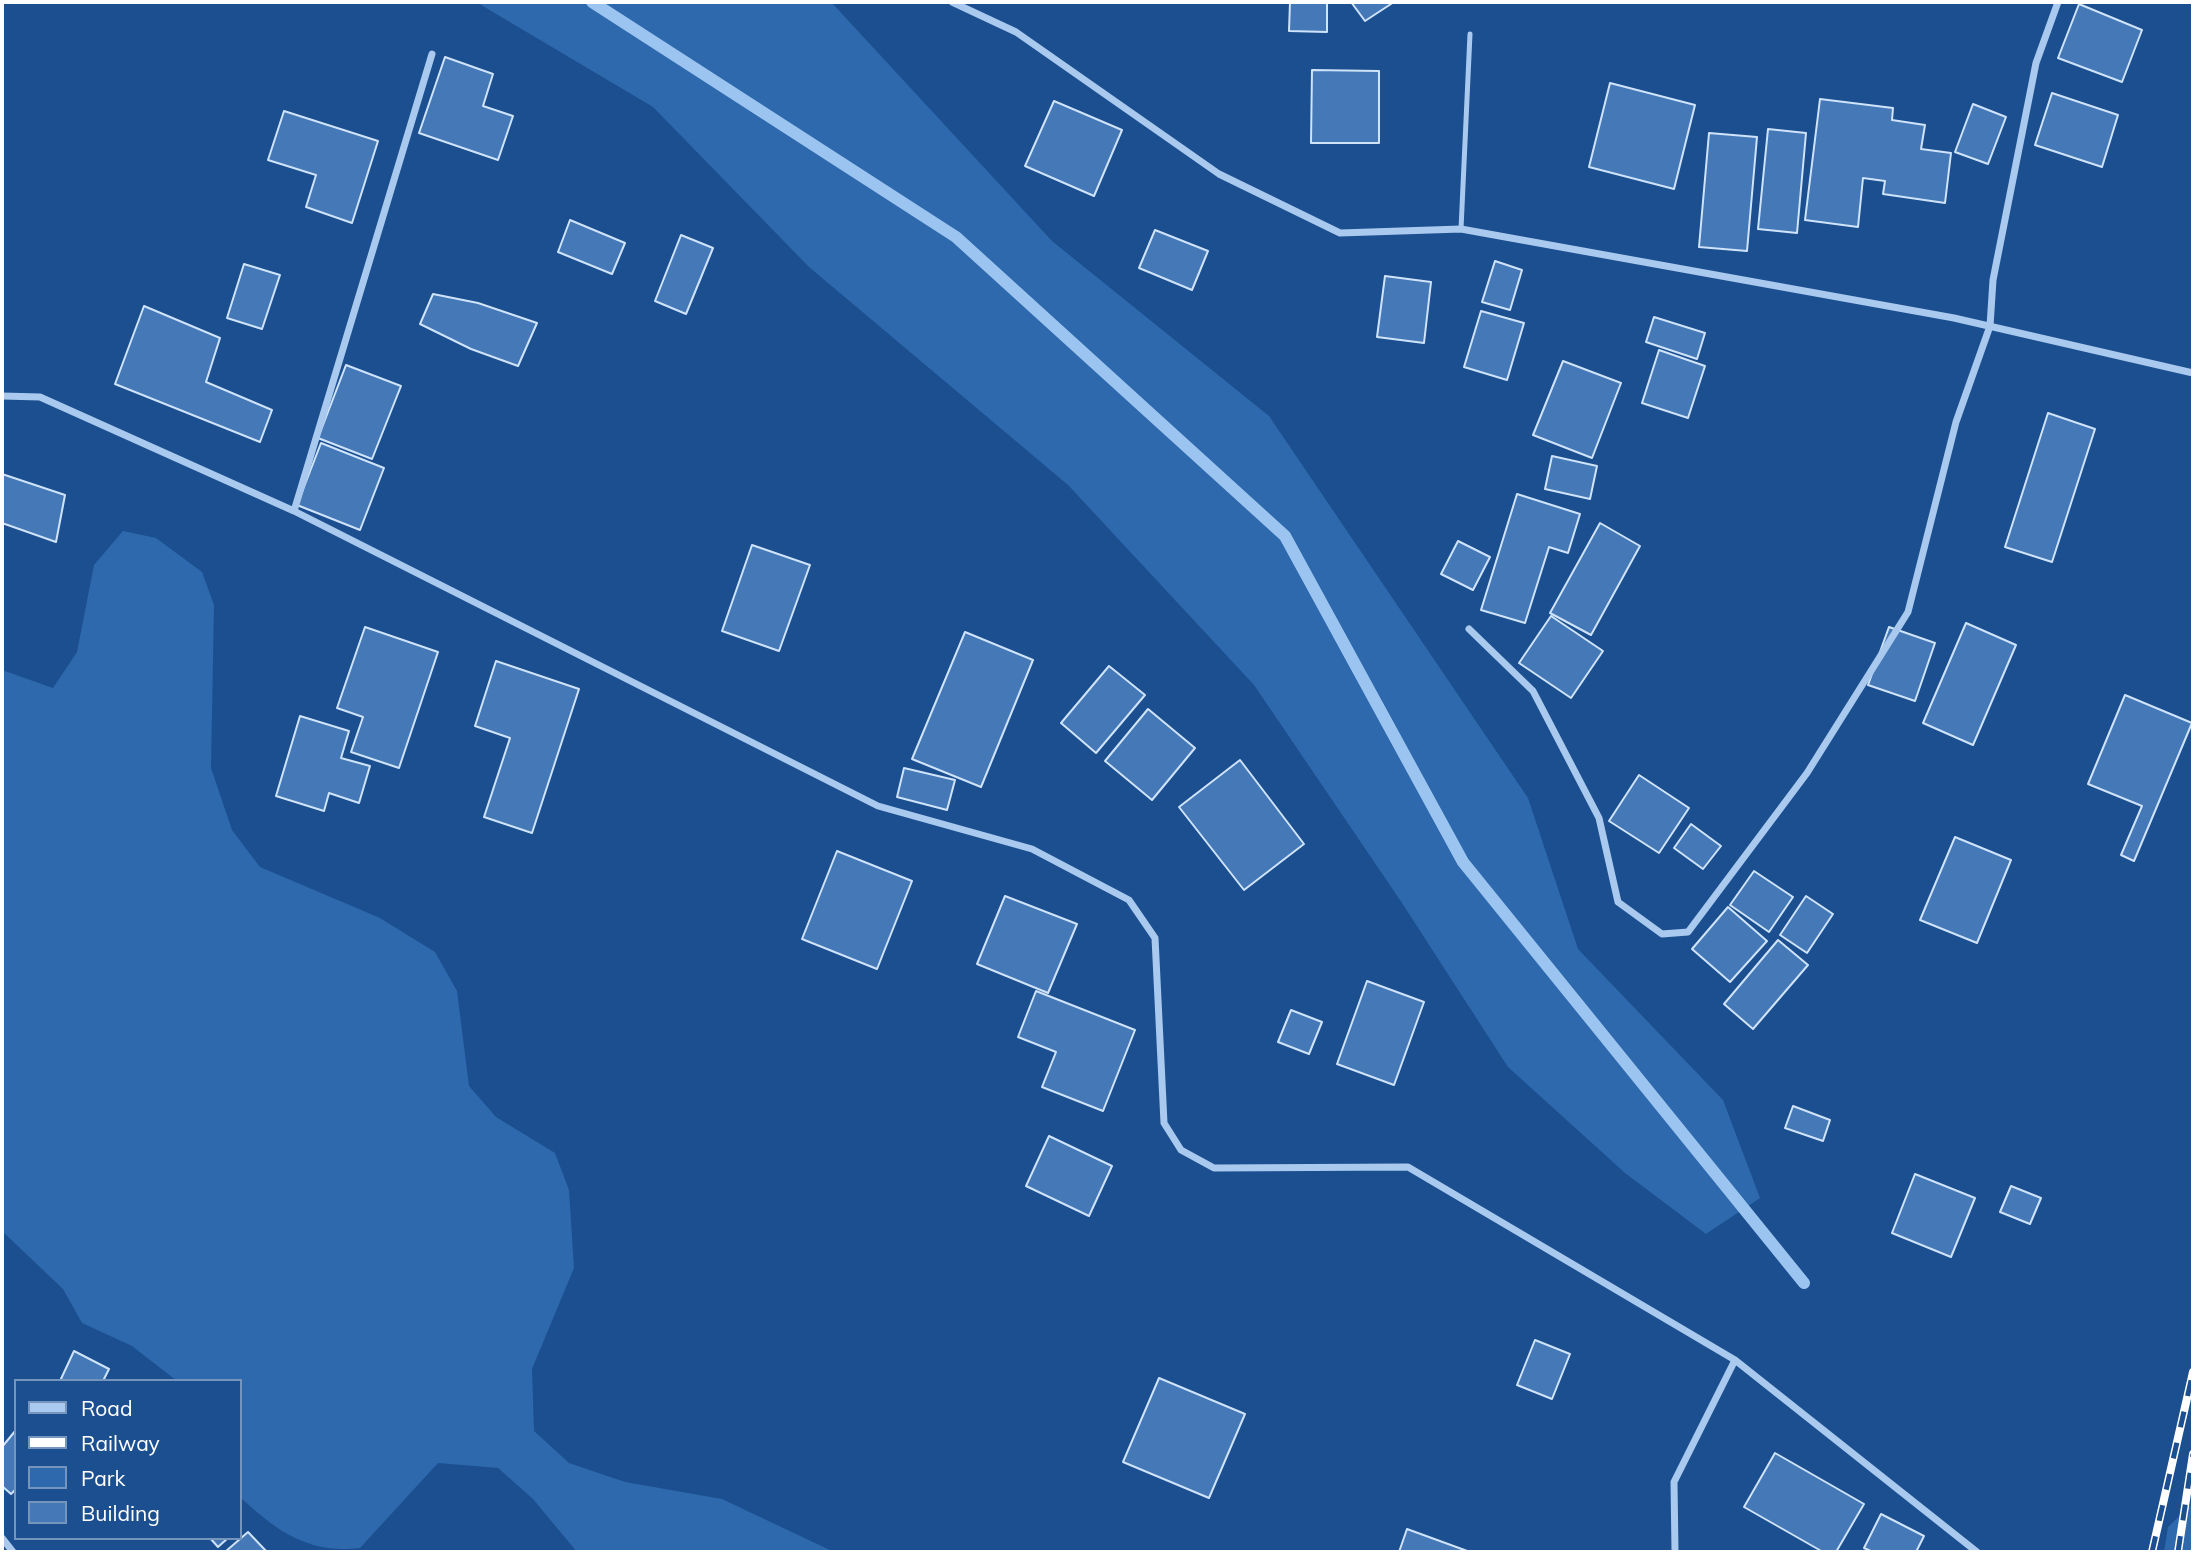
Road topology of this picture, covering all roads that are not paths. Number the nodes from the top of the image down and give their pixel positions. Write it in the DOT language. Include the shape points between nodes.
graph roads {
  1 [pos="952,2"];
  2 [pos="2058,2"];
  3 [pos="1470,34"];
  4 [pos="432,54"];
  5 [pos="1461,229"];
  6 [pos="1990,326"];
  7 [pos="2193,373"];
  8 [pos="2,396"];
  9 [pos="294,511"];
  10 [pos="1469,629"];
  11 [pos="1735,1360"];
  12 [pos="2,1538"];
  13 [pos="13,1552"];
  14 [pos="1675,1552"];
  15 [pos="1977,1552"];
  1 -- 5 [label="street" via="1016,32 1219,174 1340,233"];
  2 -- 6 [label="street" via="2036,63 1993,280"];
  3 -- 5 [label="lane"];
  4 -- 9 [label="street"];
  5 -- 6 [label="street"];
  6 -- 7 [label="street"];
  6 -- 10 [label="street" via="1956,422 1908,612 1807,773 1688,932 1662,933 1618,902 1599,818 1534,691"];
  8 -- 9 [label="street" via="40,397"];
  9 -- 11 [label="street" via="878,806 1032,849 1129,900 1155,938 1164,1123 1181,1150 1214,1168 1408,1167"];
  11 -- 14 [label="street" via="1674,1482"];
  11 -- 15 [label="street"];
  12 -- 13 [label="street"];
}
